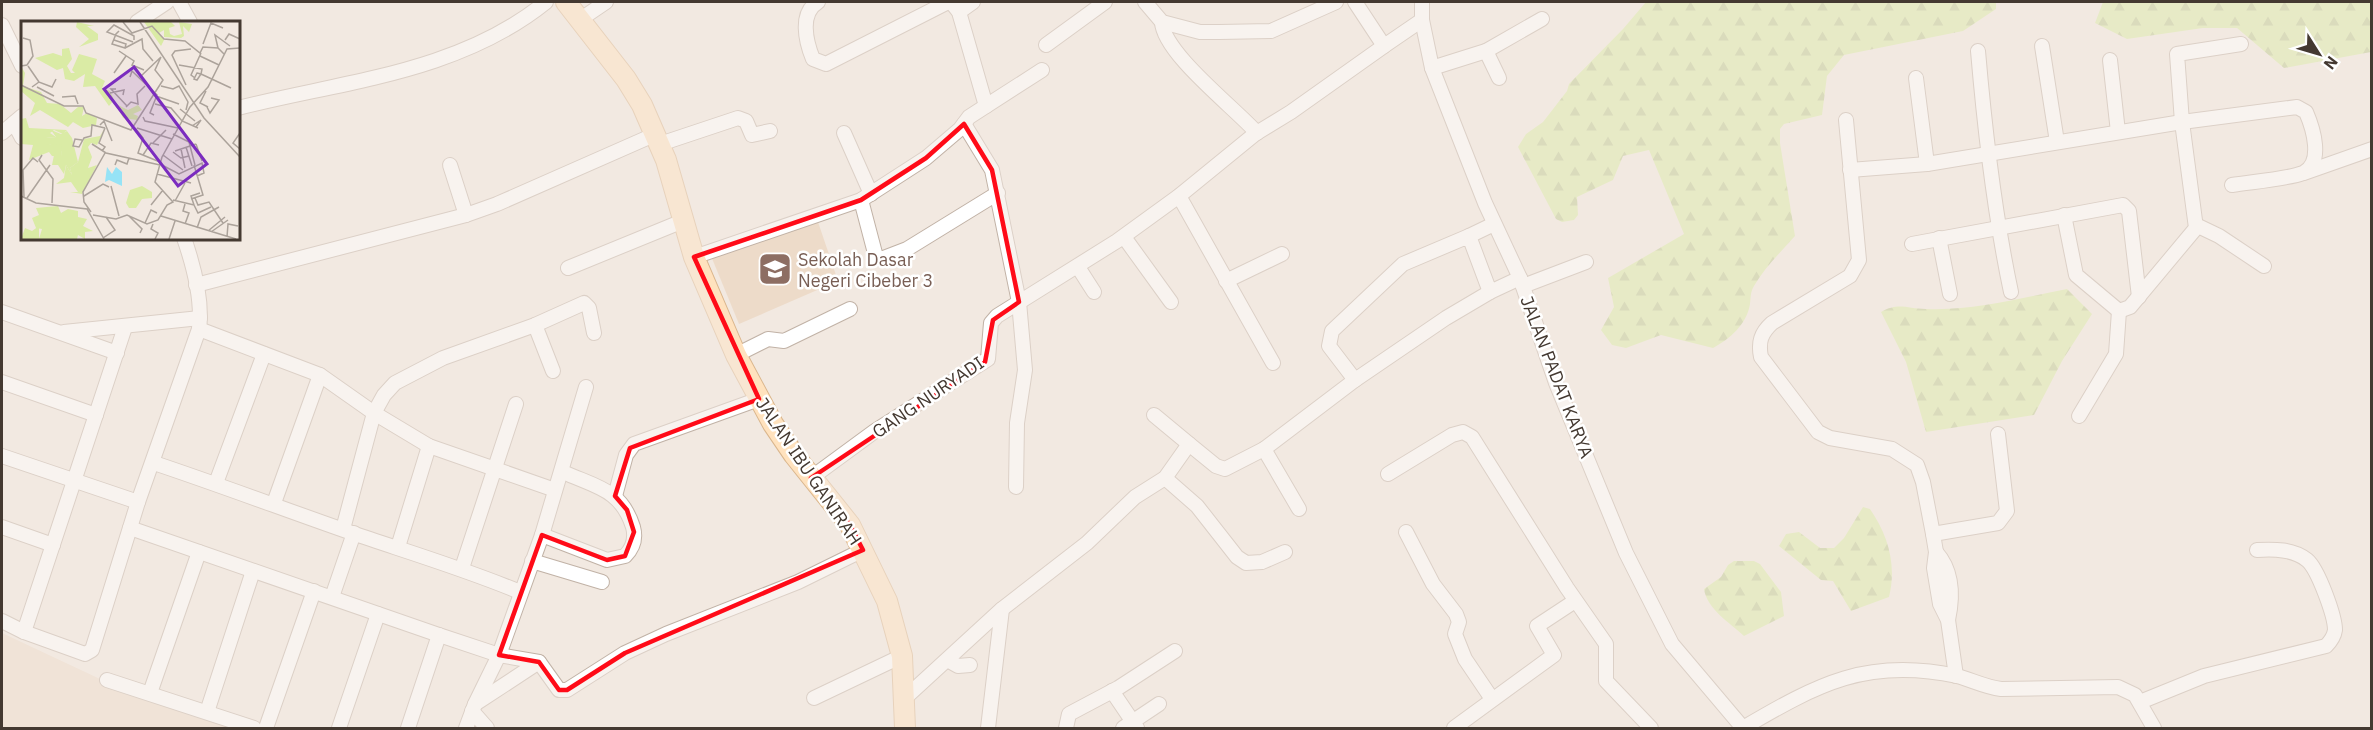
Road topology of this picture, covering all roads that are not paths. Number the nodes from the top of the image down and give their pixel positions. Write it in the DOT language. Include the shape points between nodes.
graph roads {
  1 [pos="167,2"];
  2 [pos="180,2"];
  3 [pos="546,2"];
  4 [pos="566,2"];
  5 [pos="606,2"];
  6 [pos="818,2"];
  7 [pos="973,2"];
  8 [pos="1105,2"];
  9 [pos="1145,2"];
  10 [pos="1336,2"];
  11 [pos="1355,2"];
  12 [pos="1422,2"];
  13 [pos="953,5"];
  14 [pos="581,19"];
  15 [pos="1542,19"];
  16 [pos="1422,20"];
  17 [pos="138,21"];
  18 [pos="190,21"];
  19 [pos="1162,22"];
  20 [pos="2,25"];
  21 [pos="2241,44"];
  22 [pos="1046,45"];
  23 [pos="1384,46"];
  24 [pos="2042,46"];
  25 [pos="1486,51"];
  26 [pos="1978,51"];
  27 [pos="2110,60"];
  28 [pos="21,64"];
  29 [pos="1432,68"];
  30 [pos="1042,70"];
  31 [pos="1499,78"];
  32 [pos="1916,78"];
  33 [pos="986,106"];
  34 [pos="240,108"];
  35 [pos="18,120"];
  36 [pos="1846,120"];
  37 [pos="2182,122"];
  38 [pos="963,124"];
  39 [pos="770,131"];
  40 [pos="2118,132"];
  41 [pos="2,133"];
  42 [pos="844,133"];
  43 [pos="1257,133"];
  44 [pos="658,139"];
  45 [pos="2057,142"];
  46 [pos="2372,149"];
  47 [pos="1987,153"];
  48 [pos="1927,164"];
  49 [pos="450,165"];
  50 [pos="1850,170"];
  51 [pos="2304,173"];
  52 [pos="2232,184"];
  53 [pos="998,194"];
  54 [pos="1179,196"];
  55 [pos="866,197"];
  56 [pos="466,215"];
  57 [pos="2064,215"];
  58 [pos="683,221"];
  59 [pos="1494,224"];
  60 [pos="2196,225"];
  61 [pos="1997,226"];
  62 [pos="1469,236"];
  63 [pos="1124,237"];
  64 [pos="1939,238"];
  65 [pos="185,240"];
  66 [pos="1912,244"];
  67 [pos="1282,254"];
  68 [pos="694,257"];
  69 [pos="1586,262"];
  70 [pos="2264,266"];
  71 [pos="1078,267"];
  72 [pos="568,268"];
  73 [pos="1226,281"];
  74 [pos="1521,282"];
  75 [pos="196,285"];
  76 [pos="1094,292"];
  77 [pos="1490,292"];
  78 [pos="2011,292"];
  79 [pos="1950,294"];
  80 [pos="2139,297"];
  81 [pos="1019,302"];
  82 [pos="1171,302"];
  83 [pos="850,309"];
  84 [pos="2,312"];
  85 [pos="2119,312"];
  86 [pos="199,324"];
  87 [pos="535,325"];
  88 [pos="125,327"];
  89 [pos="64,332"];
  90 [pos="594,333"];
  91 [pos="117,352"];
  92 [pos="264,354"];
  93 [pos="736,355"];
  94 [pos="1273,363"];
  95 [pos="553,371"];
  96 [pos="320,375"];
  97 [pos="1355,380"];
  98 [pos="2,382"];
  99 [pos="586,387"];
  100 [pos="759,399"];
  101 [pos="516,404"];
  102 [pos="374,413"];
  103 [pos="96,415"];
  104 [pos="1154,415"];
  105 [pos="2079,416"];
  106 [pos="1998,434"];
  107 [pos="1190,444"];
  108 [pos="429,446"];
  109 [pos="1264,449"];
  110 [pos="2,456"];
  111 [pos="154,463"];
  112 [pos="495,468"];
  113 [pos="563,472"];
  114 [pos="1388,474"];
  115 [pos="811,478"];
  116 [pos="1165,478"];
  117 [pos="75,481"];
  118 [pos="216,483"];
  119 [pos="1016,487"];
  120 [pos="555,490"];
  121 [pos="615,496"];
  122 [pos="138,502"];
  123 [pos="274,503"];
  124 [pos="1299,509"];
  125 [pos="2,527"];
  126 [pos="130,528"];
  127 [pos="348,531"];
  128 [pos="1406,532"];
  129 [pos="1933,534"];
  130 [pos="542,535"];
  131 [pos="53,545"];
  132 [pos="398,547"];
  133 [pos="863,550"];
  134 [pos="2257,550"];
  135 [pos="199,552"];
  136 [pos="1285,552"];
  137 [pos="532,561"];
  138 [pos="462,568"];
  139 [pos="253,571"];
  140 [pos="602,582"];
  141 [pos="314,591"];
  142 [pos="520,592"];
  143 [pos="332,597"];
  144 [pos="1575,601"];
  145 [pos="1002,609"];
  146 [pos="378,614"];
  147 [pos="2,621"];
  148 [pos="24,632"];
  149 [pos="440,635"];
  150 [pos="1175,651"];
  151 [pos="500,655"];
  152 [pos="902,656"];
  153 [pos="949,661"];
  154 [pos="539,662"];
  155 [pos="970,665"];
  156 [pos="1956,676"];
  157 [pos="107,680"];
  158 [pos="1112,691"];
  159 [pos="150,693"];
  160 [pos="814,698"];
  161 [pos="905,698"];
  162 [pos="1492,699"];
  163 [pos="2140,702"];
  164 [pos="1159,704"];
  165 [pos="474,708"];
  166 [pos="207,712"];
  167 [pos="1131,726"];
  168 [pos="1650,728"];
  169 [pos="254,729"];
  170 [pos="266,729"];
  171 [pos="339,729"];
  172 [pos="408,729"];
  173 [pos="466,729"];
  174 [pos="488,729"];
  175 [pos="905,729"];
  176 [pos="988,729"];
  177 [pos="1066,729"];
  178 [pos="1454,729"];
  179 [pos="1743,729"];
  180 [pos="2154,729"];
  1 -- 17 [label="street"];
  2 -- 18 [label="street"];
  3 -- 34 [label="street" via="484,42 455,54 382,77"];
  4 -- 14 [label="main road, JALAN IBU GANIRAH"];
  5 -- 14 [label="street"];
  6 -- 13 [label="street" via="806,18 807,33 813,59 826,64"];
  7 -- 13 [label="street"];
  8 -- 22 [label="street"];
  9 -- 19 [label="street"];
  10 -- 19 [label="street" via="1270,31 1200,32"];
  11 -- 23 [label="street"];
  12 -- 16 [label="street, JALAN PADAT KARYA"];
  13 -- 33 [label="street"];
  14 -- 44 [label="main road, JALAN IBU GANIRAH" via="626,79"];
  15 -- 25 [label="street"];
  16 -- 23 [label="street, GANG NURYADI"];
  16 -- 29 [label="street, JALAN PADAT KARYA"];
  19 -- 43 [label="street" via="1166,39 1194,72"];
  20 -- 28 [label="street"];
  21 -- 37 [label="street" via="2177,54"];
  23 -- 43 [label="street, GANG NURYADI"];
  24 -- 45 [label="street"];
  25 -- 29 [label="street"];
  25 -- 31 [label="street"];
  26 -- 47 [label="street"];
  27 -- 40 [label="street"];
  29 -- 59 [label="street, JALAN PADAT KARYA"];
  30 -- 33 [label="street"];
  32 -- 48 [label="street"];
  33 -- 38 [label="street"];
  35 -- 41 [label="street"];
  36 -- 50 [label="street"];
  37 -- 40 [label="street"];
  37 -- 51 [label="street" via="2297,107 2306,112 2316,145 2312,163"];
  37 -- 60 [label="street"];
  38 -- 53 [label="street" via="989,162"];
  38 -- 55 [label="street" via="926,158"];
  39 -- 44 [label="street" via="752,135 746,121 738,118"];
  40 -- 45 [label="street"];
  42 -- 55 [label="street"];
  43 -- 54 [label="street, GANG NURYADI"];
  44 -- 56 [label="street"];
  44 -- 58 [label="main road, JALAN IBU GANIRAH"];
  45 -- 47 [label="street"];
  46 -- 51 [label="street"];
  47 -- 48 [label="street"];
  47 -- 61 [label="street"];
  48 -- 50 [label="street"];
  49 -- 56 [label="street"];
  50 -- 129 [label="street" via="1859,260 1856,268 1850,276 1764,330 1761,357 1818,432 1830,438 1892,449 1917,465"];
  51 -- 52 [label="street"];
  53 -- 55 [label="street" via="907,249 881,259 876,257"];
  53 -- 81 [label="street"];
  54 -- 63 [label="street, GANG NURYADI"];
  54 -- 73 [label="street"];
  55 -- 68 [label="street"];
  56 -- 75 [label="street"];
  57 -- 61 [label="street"];
  57 -- 80 [label="street" via="2126,206"];
  57 -- 85 [label="street" via="2076,275"];
  58 -- 68 [label="main road, JALAN IBU GANIRAH"];
  58 -- 72 [label="street"];
  59 -- 62 [label="street"];
  59 -- 74 [label="street, JALAN PADAT KARYA"];
  60 -- 70 [label="street"];
  60 -- 80 [label="street"];
  61 -- 64 [label="street"];
  61 -- 78 [label="street"];
  62 -- 77 [label="street"];
  62 -- 97 [label="street" via="1402,264 1332,331 1329,346"];
  63 -- 71 [label="street, GANG NURYADI"];
  63 -- 82 [label="street"];
  64 -- 66 [label="street"];
  64 -- 79 [label="street"];
  65 -- 75 [label="street"];
  67 -- 73 [label="street"];
  68 -- 93 [label="main road, JALAN IBU GANIRAH"];
  69 -- 74 [label="street"];
  71 -- 76 [label="street"];
  71 -- 81 [label="street, GANG NURYADI"];
  73 -- 94 [label="street"];
  74 -- 77 [label="street"];
  74 -- 179 [label="street, JALAN PADAT KARYA" via="1556,383 1646,595 1672,644"];
  75 -- 86 [label="street"];
  77 -- 97 [label="street"];
  80 -- 85 [label="street"];
  81 -- 115 [label="street, GANG NURYADI" via="993,320 985,362 875,431"];
  81 -- 119 [label="street" via="1025,370 1017,423"];
  83 -- 93 [label="street" via="782,342 768,339"];
  84 -- 89 [label="street"];
  85 -- 105 [label="street" via="2116,354"];
  86 -- 88 [label="street"];
  86 -- 92 [label="street"];
  86 -- 111 [label="street"];
  87 -- 90 [label="street" via="584,303 589,308"];
  87 -- 95 [label="street"];
  87 -- 102 [label="street" via="395,382"];
  88 -- 89 [label="street"];
  88 -- 91 [label="street"];
  89 -- 91 [label="street"];
  91 -- 103 [label="street"];
  92 -- 96 [label="street"];
  92 -- 118 [label="street"];
  93 -- 100 [label="main road, JALAN IBU GANIRAH"];
  96 -- 102 [label="street"];
  96 -- 123 [label="street"];
  97 -- 109 [label="street"];
  98 -- 103 [label="street"];
  99 -- 113 [label="street"];
  100 -- 115 [label="main road, JALAN IBU GANIRAH"];
  100 -- 121 [label="street" via="634,444 626,455"];
  101 -- 112 [label="street"];
  102 -- 108 [label="street"];
  102 -- 127 [label="street"];
  103 -- 117 [label="street"];
  104 -- 107 [label="street"];
  106 -- 129 [label="street" via="2007,511 2004,519"];
  107 -- 109 [label="street" via="1225,469"];
  107 -- 116 [label="street"];
  108 -- 112 [label="street"];
  108 -- 132 [label="street"];
  109 -- 124 [label="street"];
  110 -- 117 [label="street"];
  111 -- 118 [label="street"];
  111 -- 122 [label="street"];
  112 -- 120 [label="street"];
  112 -- 138 [label="street"];
  113 -- 120 [label="street"];
  113 -- 121 [label="street"];
  114 -- 144 [label="street" via="1452,435 1463,432 1472,437"];
  115 -- 133 [label="main road, JALAN IBU GANIRAH" via="850,525"];
  116 -- 136 [label="street" via="1197,506 1246,563 1262,562"];
  116 -- 145 [label="street" via="1135,497 1087,543"];
  117 -- 122 [label="street"];
  117 -- 131 [label="street"];
  118 -- 123 [label="street"];
  120 -- 130 [label="street"];
  121 -- 130 [label="street" via="627,510 634,532 634,543 625,556 607,560"];
  122 -- 126 [label="street"];
  123 -- 127 [label="street"];
  125 -- 131 [label="street"];
  126 -- 135 [label="street"];
  126 -- 148 [label="street" via="89,653"];
  127 -- 132 [label="street"];
  127 -- 143 [label="street"];
  128 -- 162 [label="street" via="1433,584 1456,614 1459,622 1455,634 1465,659"];
  129 -- 156 [label="street" via="1936,552 1947,567 1952,602 1948,620"];
  130 -- 137 [label="street"];
  131 -- 148 [label="street"];
  132 -- 138 [label="street"];
  133 -- 152 [label="main road, JALAN IBU GANIRAH" via="887,601"];
  133 -- 154 [label="street" via="798,582 625,653 567,690 559,690"];
  134 -- 163 [label="street" via="2276,548 2294,553 2316,570 2335,628 2330,642 2204,676"];
  135 -- 139 [label="street"];
  135 -- 159 [label="street"];
  137 -- 140 [label="street"];
  137 -- 142 [label="street"];
  138 -- 142 [label="street"];
  139 -- 141 [label="street"];
  139 -- 166 [label="street"];
  141 -- 143 [label="street"];
  141 -- 170 [label="street"];
  142 -- 151 [label="street"];
  143 -- 146 [label="street"];
  144 -- 162 [label="street" via="1537,625 1554,655"];
  144 -- 168 [label="street" via="1606,644 1606,681"];
  145 -- 153 [label="street"];
  145 -- 176 [label="street"];
  146 -- 149 [label="street"];
  146 -- 171 [label="street"];
  147 -- 148 [label="street"];
  149 -- 151 [label="street"];
  149 -- 172 [label="street"];
  150 -- 158 [label="street"];
  151 -- 154 [label="street"];
  151 -- 165 [label="street"];
  152 -- 160 [label="street"];
  152 -- 161 [label="main road, JALAN IBU GANIRAH"];
  153 -- 155 [label="street" via="958,666"];
  153 -- 161 [label="street"];
  154 -- 165 [label="street"];
  156 -- 163 [label="street" via="2001,689 2118,687 2128,690"];
  156 -- 179 [label="street" via="1902,670 1854,674 1814,688"];
  157 -- 159 [label="street"];
  158 -- 167 [label="street"];
  158 -- 177 [label="street" via="1069,714"];
  159 -- 166 [label="street"];
  161 -- 175 [label="main road, JALAN IBU GANIRAH"];
  162 -- 178 [label="street"];
  163 -- 180 [label="street"];
  164 -- 167 [label="street"];
  165 -- 173 [label="street"];
  165 -- 174 [label="street"];
  166 -- 169 [label="street"];
}
